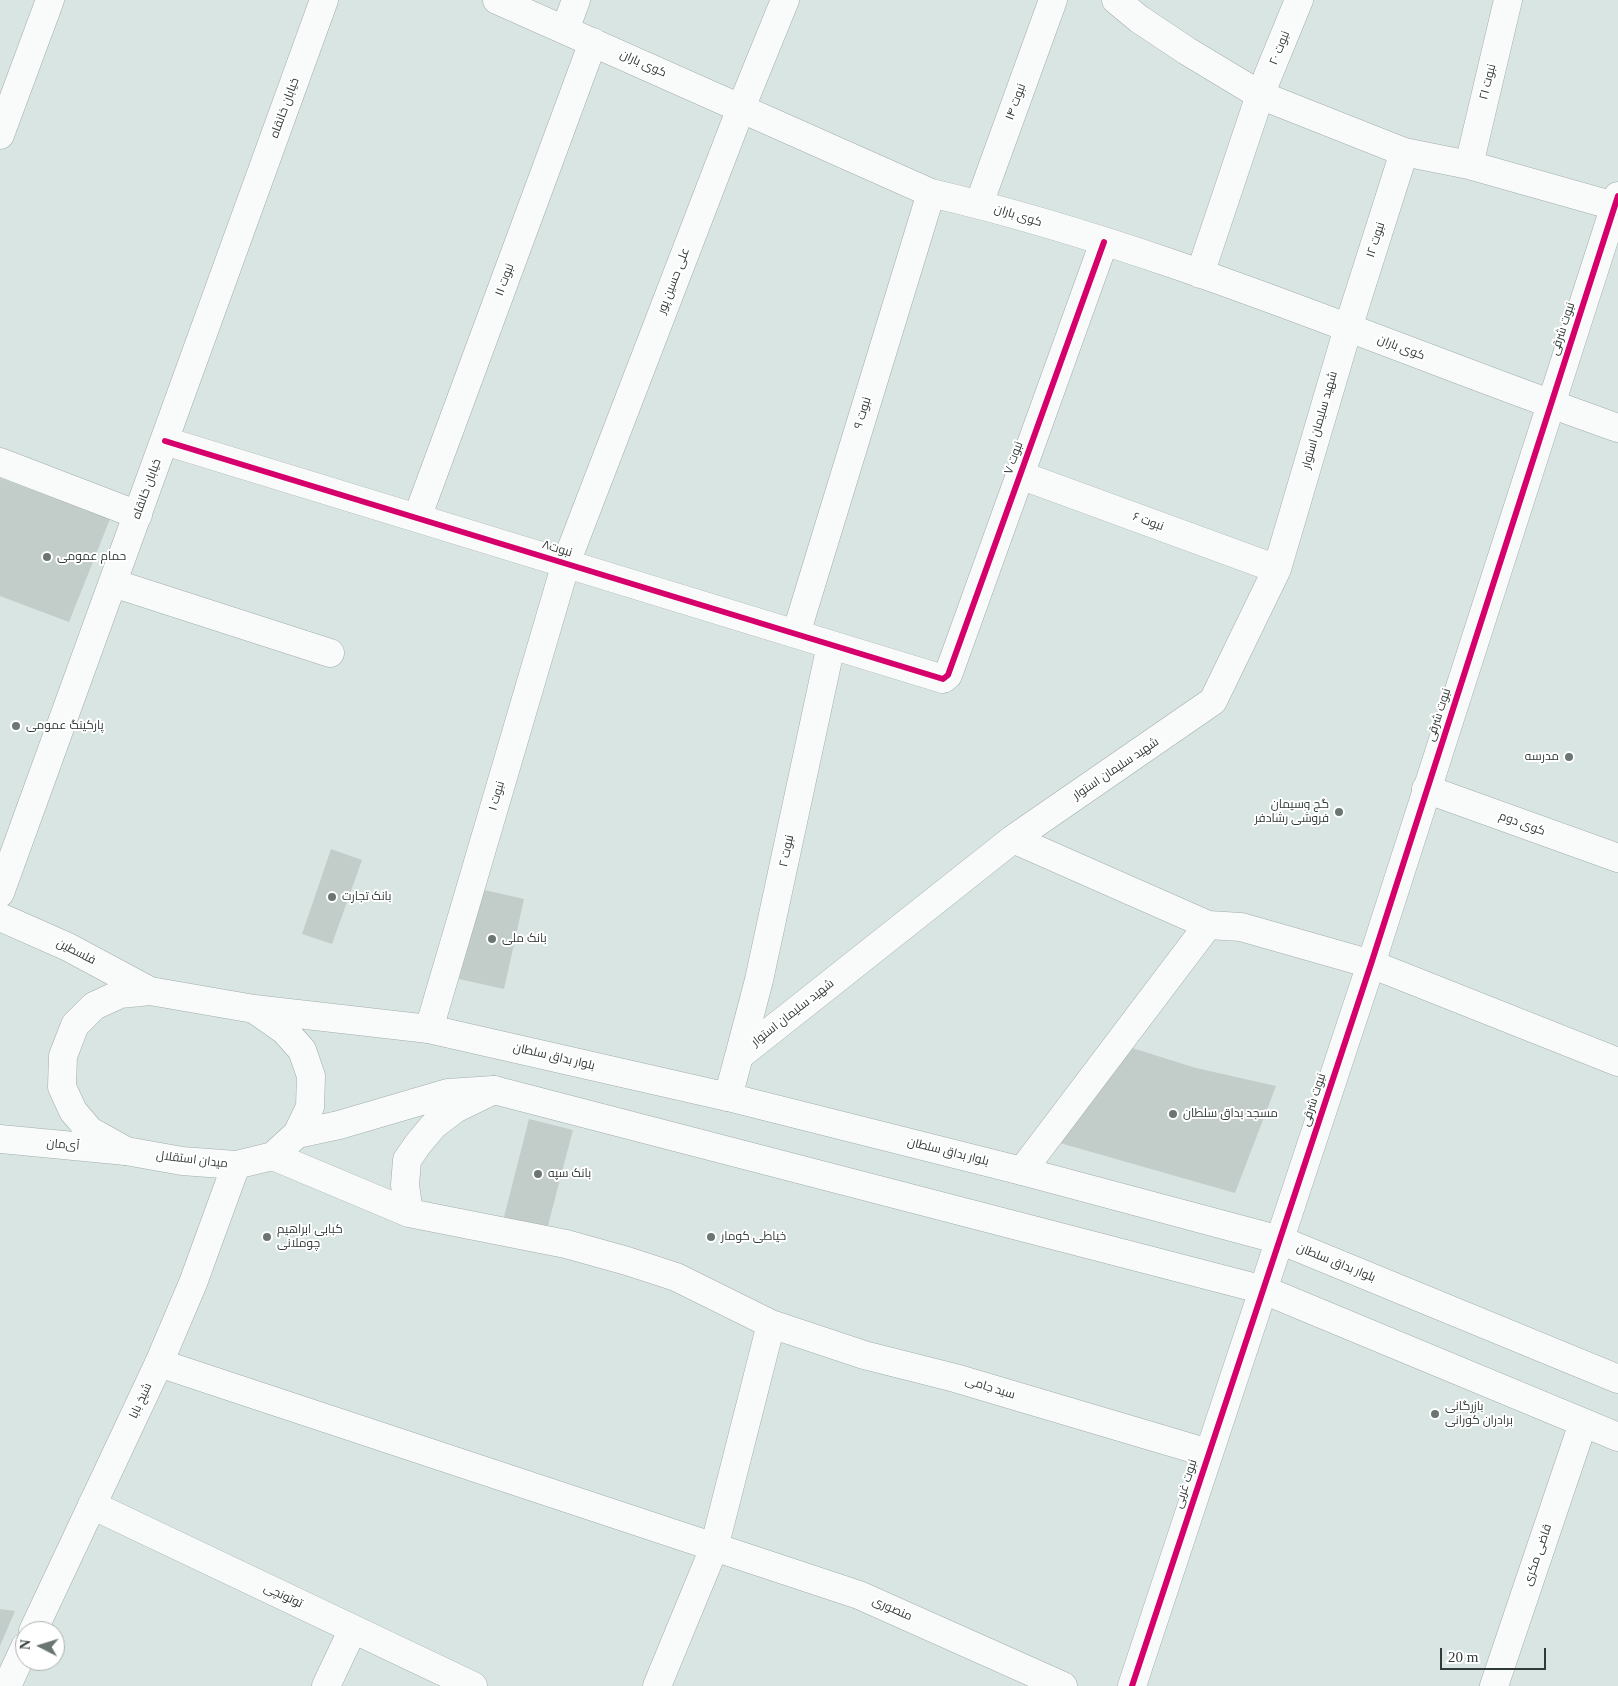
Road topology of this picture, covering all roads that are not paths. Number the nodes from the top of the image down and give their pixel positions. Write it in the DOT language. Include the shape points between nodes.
graph roads {
  1 [pos="50,0"];
  2 [pos="324,0"];
  3 [pos="497,0"];
  4 [pos="576,0"];
  5 [pos="785,0"];
  6 [pos="1053,0"];
  7 [pos="1116,0"];
  8 [pos="1299,0"];
  9 [pos="1508,0"];
  10 [pos="565,30"];
  11 [pos="593,42"];
  12 [pos="1260,95"];
  13 [pos="741,108"];
  14 [pos="0,135"];
  15 [pos="1404,152"];
  16 [pos="1469,165"];
  17 [pos="931,193"];
  18 [pos="1617,203"];
  19 [pos="979,204"];
  20 [pos="1104,242"];
  21 [pos="1200,274"];
  22 [pos="1348,328"];
  23 [pos="1550,404"];
  24 [pos="1618,428"];
  25 [pos="165,441"];
  26 [pos="0,462"];
  27 [pos="1020,475"];
  28 [pos="138,515"];
  29 [pos="417,518"];
  30 [pos="566,563"];
  31 [pos="1276,569"];
  32 [pos="113,583"];
  33 [pos="796,634"];
  34 [pos="831,644"];
  35 [pos="330,653"];
  36 [pos="943,679"];
  37 [pos="1426,789"];
  38 [pos="1013,839"];
  39 [pos="1618,858"];
  40 [pos="0,893"];
  41 [pos="0,917"];
  42 [pos="1208,925"];
  43 [pos="1371,964"];
  44 [pos="150,990"];
  45 [pos="254,1009"];
  46 [pos="429,1029"];
  47 [pos="739,1056"];
  48 [pos="1618,1062"];
  49 [pos="494,1090"];
  50 [pos="728,1097"];
  51 [pos="297,1134"];
  52 [pos="0,1139"];
  53 [pos="126,1151"];
  54 [pos="273,1156"];
  55 [pos="236,1166"];
  56 [pos="1022,1171"];
  57 [pos="409,1213"];
  58 [pos="1280,1240"];
  59 [pos="1264,1290"];
  60 [pos="771,1324"];
  61 [pos="159,1363"];
  62 [pos="1618,1379"];
  63 [pos="1583,1423"];
  64 [pos="1618,1438"];
  65 [pos="1208,1453"];
  66 [pos="92,1505"];
  67 [pos="714,1548"];
  68 [pos="38,1621"];
  69 [pos="353,1629"];
  70 [pos="15,1669"];
  71 [pos="7,1686"];
  72 [pos="326,1686"];
  73 [pos="473,1686"];
  74 [pos="657,1686"];
  75 [pos="1063,1686"];
  76 [pos="1132,1686"];
  77 [pos="1494,1686"];
  1 -- 14 [label="street"];
  2 -- 25 [label="street, خیابان خانقاه"];
  3 -- 10 [label="street, کوی باران"];
  4 -- 10 [label="street"];
  5 -- 13 [label="street, علی حسین پور"];
  6 -- 19 [label="street, نبوت ۱۴"];
  7 -- 12 [label="street" via="1187,52"];
  8 -- 12 [label="street, نبوت ۲۰"];
  9 -- 16 [label="street, نبوت ۲۱"];
  10 -- 11 [label="street, کوی باران"];
  11 -- 13 [label="street, کوی باران"];
  11 -- 29 [label="street, نبوت ۱۱"];
  12 -- 15 [label="street"];
  12 -- 21 [label="street, نبوت ۲۰"];
  13 -- 17 [label="street, کوی باران"];
  13 -- 30 [label="street, علی حسین پور"];
  15 -- 16 [label="street"];
  15 -- 22 [label="street, نبوت ۱۲"];
  16 -- 18 [label="street"];
  17 -- 19 [label="street, کوی باران"];
  17 -- 33 [label="street, نبوت ۹"];
  18 -- 23 [label="street, نبوت شرقی"];
  19 -- 20 [label="street, کوی باران"];
  20 -- 21 [label="street, کوی باران"];
  20 -- 27 [label="street, نبوت ۷"];
  21 -- 22 [label="street, کوی باران"];
  22 -- 23 [label="street, کوی باران"];
  22 -- 31 [label="street, شهید سلیمان استوار"];
  23 -- 24 [label="street, کوی باران"];
  23 -- 37 [label="street, نبوت شرقی"];
  25 -- 28 [label="street, خیابان خانقاه"];
  25 -- 29 [label="street, نبوت۸"];
  26 -- 28 [label="street"];
  27 -- 31 [label="street, نبوت ۶"];
  27 -- 36 [label="street, نبوت ۷" via="948,675"];
  28 -- 32 [label="street, خیابان خانقاه"];
  29 -- 30 [label="street, نبوت۸"];
  30 -- 33 [label="street, نبوت۸"];
  30 -- 46 [label="street, نبوت ۱"];
  31 -- 38 [label="street, شهید سلیمان استوار" via="1213,701"];
  32 -- 35 [label="street"];
  32 -- 40 [label="street, خیابان خانقاه"];
  33 -- 34 [label="street, نبوت۸"];
  34 -- 36 [label="street, نبوت۸"];
  34 -- 47 [label="street, نبوت ۲" via="759,980"];
  37 -- 39 [label="street, کوی دوم"];
  37 -- 43 [label="street, نبوت شرقی"];
  38 -- 42 [label="street"];
  38 -- 47 [label="street, شهید سلیمان استوار"];
  41 -- 44 [label="street, فلسطین" via="68,947"];
  42 -- 43 [label="street" via="1241,927"];
  42 -- 56 [label="street"];
  43 -- 48 [label="street"];
  43 -- 58 [label="street, نبوت شرقی"];
  44 -- 45 [label="street, میدان استقلال"];
  44 -- 53 [label="street, میدان استقلال" via="120,994 94,1006 75,1025 63,1056 62,1087 73,1111 90,1131"];
  45 -- 46 [label="street, بلوار بداق سلطان"];
  45 -- 51 [label="street, میدان استقلال" via="284,1030 302,1050 311,1076 310,1107"];
  46 -- 50 [label="street, بلوار بداق سلطان"];
  47 -- 50 [label="street, شهید سلیمان استوار"];
  49 -- 51 [label="street" via="448,1094"];
  49 -- 57 [label="street" via="455,1109 434,1125 418,1144 407,1160 405,1184"];
  49 -- 59 [label="street"];
  50 -- 56 [label="street, بلوار بداق سلطان"];
  51 -- 54 [label="street, میدان استقلال"];
  52 -- 53 [label="street, آی‌مان"];
  53 -- 55 [label="street, میدان استقلال"];
  54 -- 55 [label="street, میدان استقلال"];
  54 -- 57 [label="street, سید جامی"];
  55 -- 61 [label="street, شیخ بابا" via="193,1283"];
  56 -- 58 [label="street, بلوار بداق سلطان"];
  57 -- 60 [label="street, سید جامی" via="566,1244 626,1261 676,1277"];
  58 -- 59 [label="street, نبوت شرقی"];
  58 -- 62 [label="street, بلوار بداق سلطان"];
  59 -- 63 [label="street"];
  59 -- 65 [label="street, نبوت غربی"];
  60 -- 65 [label="street, سید جامی" via="864,1355 955,1378"];
  60 -- 67 [label="street"];
  61 -- 66 [label="street, شیخ بابا"];
  61 -- 67 [label="street, منصوری"];
  63 -- 64 [label="street"];
  63 -- 77 [label="street, قاضی مکری"];
  65 -- 76 [label="street, نبوت غربی"];
  66 -- 68 [label="street, شیخ بابا"];
  66 -- 69 [label="street, توتونچی"];
  67 -- 74 [label="street"];
  67 -- 75 [label="street, منصوری" via="859,1595"];
  69 -- 72 [label="street"];
  69 -- 73 [label="street, توتونچی"];
  70 -- 71 [label="street"];
}
